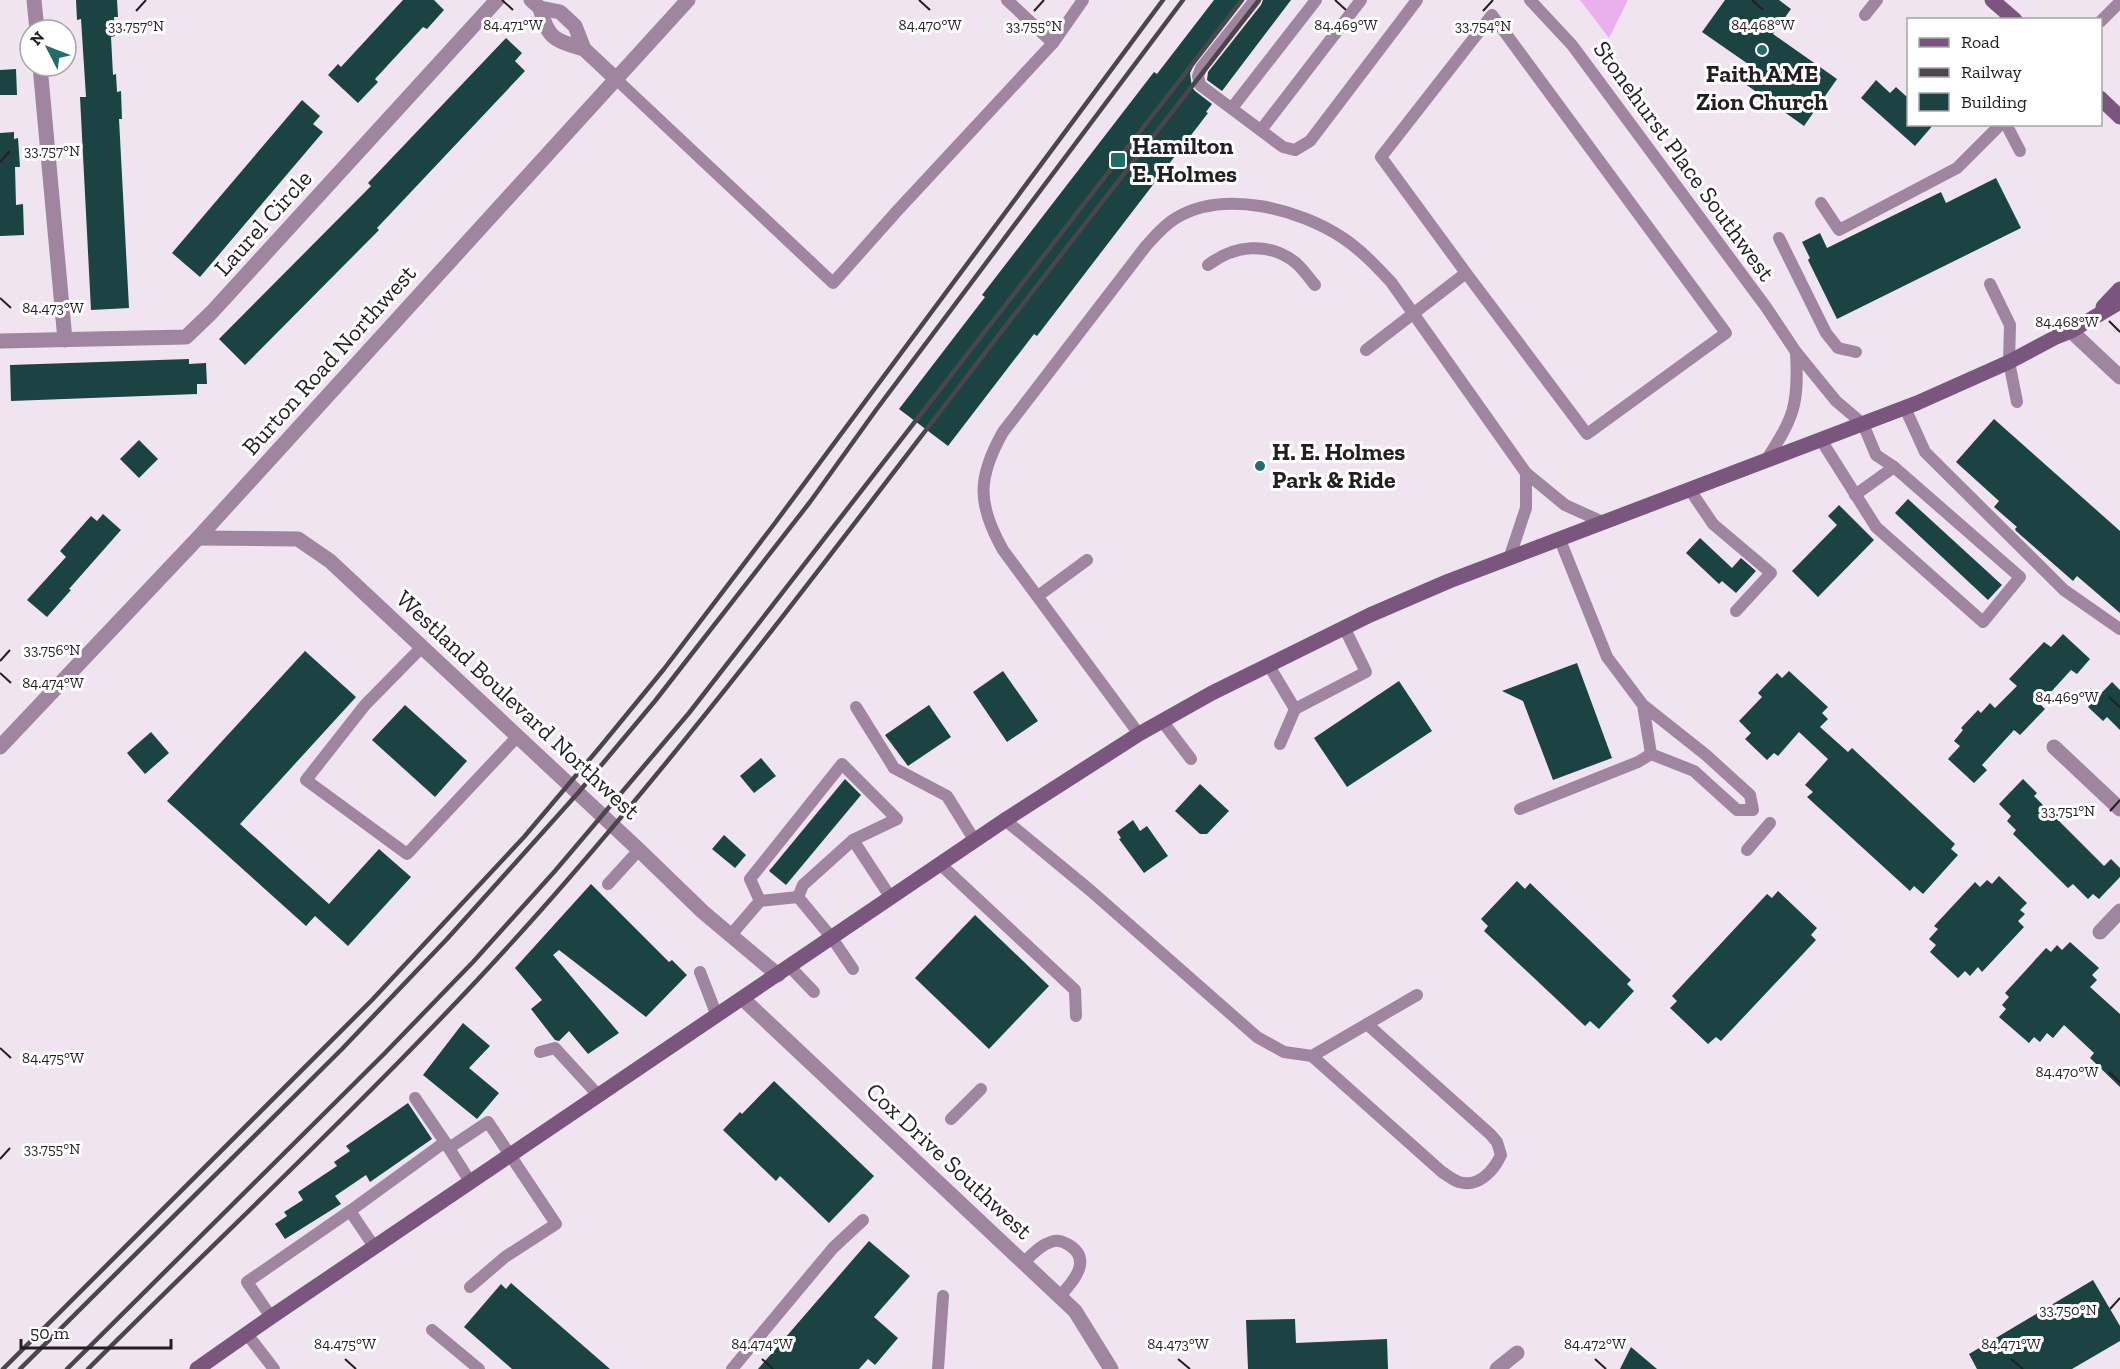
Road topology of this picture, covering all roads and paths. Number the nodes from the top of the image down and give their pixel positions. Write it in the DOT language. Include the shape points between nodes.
graph roads {
  1 [pos="34,0"];
  2 [pos="497,0"];
  3 [pos="688,0"];
  4 [pos="1007,0"];
  5 [pos="1083,0"];
  6 [pos="1255,0"];
  7 [pos="1316,0"];
  8 [pos="1361,0"];
  9 [pos="1417,0"];
  10 [pos="1530,0"];
  11 [pos="1876,0"];
  12 [pos="1992,0"];
  13 [pos="2120,2"];
  14 [pos="536,4"];
  15 [pos="1865,15"];
  16 [pos="36,18"];
  17 [pos="2013,18"];
  18 [pos="2102,20"];
  19 [pos="1053,44"];
  20 [pos="584,48"];
  21 [pos="41,78"];
  22 [pos="616,79"];
  23 [pos="2102,100"];
  24 [pos="1232,108"];
  25 [pos="2120,117"];
  26 [pos="1999,126"];
  27 [pos="2007,126"];
  28 [pos="1261,130"];
  29 [pos="2020,151"];
  30 [pos="1821,203"];
  31 [pos="1779,238"];
  32 [pos="1208,265"];
  33 [pos="1466,273"];
  34 [pos="1990,284"];
  35 [pos="1315,285"];
  36 [pos="2120,289"];
  37 [pos="2120,302"];
  38 [pos="1414,312"];
  39 [pos="2091,320"];
  40 [pos="2071,331"];
  41 [pos="65,340"];
  42 [pos="0,341"];
  43 [pos="1366,350"];
  44 [pos="1796,352"];
  45 [pos="1856,352"];
  46 [pos="2009,362"];
  47 [pos="2120,377"];
  48 [pos="2017,402"];
  49 [pos="1905,408"];
  50 [pos="1863,424"];
  51 [pos="1821,440"];
  52 [pos="1765,462"];
  53 [pos="1894,467"];
  54 [pos="1526,473"];
  55 [pos="1690,490"];
  56 [pos="1855,495"];
  57 [pos="1605,523"];
  58 [pos="198,538"];
  59 [pos="1560,540"];
  60 [pos="1509,559"];
  61 [pos="1088,560"];
  62 [pos="1038,596"];
  63 [pos="1736,611"];
  64 [pos="1344,627"];
  65 [pos="2120,629"];
  66 [pos="422,647"];
  67 [pos="1268,664"];
  68 [pos="1644,705"];
  69 [pos="856,707"];
  70 [pos="1295,709"];
  71 [pos="1162,721"];
  72 [pos="1139,734"];
  73 [pos="517,737"];
  74 [pos="1280,744"];
  75 [pos="0,747"];
  76 [pos="2054,747"];
  77 [pos="1651,754"];
  78 [pos="1706,755"];
  79 [pos="1191,759"];
  80 [pos="1694,771"];
  81 [pos="1520,809"];
  82 [pos="2120,809"];
  83 [pos="1005,820"];
  84 [pos="1770,823"];
  85 [pos="853,840"];
  86 [pos="975,841"];
  87 [pos="639,850"];
  88 [pos="1747,850"];
  89 [pos="940,864"];
  90 [pos="608,884"];
  91 [pos="798,897"];
  92 [pos="891,898"];
  93 [pos="760,901"];
  94 [pos="2120,911"];
  95 [pos="2100,932"];
  96 [pos="730,936"];
  97 [pos="832,938"];
  98 [pos="854,969"];
  99 [pos="784,971"];
  100 [pos="700,972"];
  101 [pos="814,992"];
  102 [pos="1417,995"];
  103 [pos="743,999"];
  104 [pos="717,1016"];
  105 [pos="1076,1016"];
  106 [pos="1367,1024"];
  107 [pos="540,1052"];
  108 [pos="1312,1056"];
  109 [pos="981,1089"];
  110 [pos="599,1096"];
  111 [pos="415,1098"];
  112 [pos="951,1119"];
  113 [pos="447,1145"];
  114 [pos="511,1156"];
  115 [pos="471,1183"];
  116 [pos="350,1210"];
  117 [pos="863,1220"];
  118 [pos="375,1248"];
  119 [pos="1024,1262"];
  120 [pos="470,1287"];
  121 [pos="943,1296"];
  122 [pos="1060,1296"];
  123 [pos="271,1317"];
  124 [pos="432,1330"];
  125 [pos="247,1334"];
  126 [pos="1517,1353"];
  127 [pos="197,1369"];
  128 [pos="274,1369"];
  129 [pos="479,1369"];
  130 [pos="732,1369"];
  131 [pos="938,1369"];
  132 [pos="1111,1369"];
  133 [pos="1497,1369"];
  1 -- 16 [label="street"];
  2 -- 41 [label="street, Laurel Circle" via="186,337"];
  3 -- 22 [label="street, Burton Road Northwest"];
  4 -- 19 [label="lane"];
  5 -- 19 [label="lane"];
  6 -- 24 [label="lane" via="1198,76 1200,85"];
  7 -- 24 [label="lane"];
  8 -- 28 [label="lane"];
  9 -- 28 [label="lane" via="1310,141 1295,150 1283,147"];
  10 -- 44 [label="lane, Stonehurst Place Southwest" via="1572,45"];
  11 -- 15 [label="lane"];
  12 -- 17 [label="main road"];
  13 -- 18 [label="lane"];
  14 -- 20 [label="street" via="570,20"];
  14 -- 20 [label="street" via="545,28 558,41"];
  19 -- 22 [label="lane" via="833,283"];
  20 -- 22 [label="street"];
  21 -- 41 [label="street"];
  22 -- 58 [label="street, Burton Road Northwest"];
  23 -- 25 [label="main road"];
  24 -- 28 [label="lane"];
  26 -- 30 [label="lane" via="1957,168 1839,230"];
  27 -- 29 [label="lane"];
  31 -- 45 [label="lane" via="1826,333 1838,348"];
  32 -- 35 [label="lane" via="1217,258 1258,247 1289,258"];
  33 -- 33 [label="lane" via="1587,435 1726,333 1492,15 1381,157"];
  33 -- 38 [label="lane"];
  34 -- 46 [label="lane" via="2010,325"];
  36 -- 39 [label="main road"];
  37 -- 39 [label="main road"];
  38 -- 43 [label="lane"];
  38 -- 54 [label="lane"];
  38 -- 62 [label="lane" via="1369,258 1344,239 1292,213 1228,204 1199,208 1177,217 1146,246 1003,432 989,456 984,506 992,529"];
  39 -- 40 [label="main road"];
  40 -- 46 [label="main road"];
  40 -- 47 [label="street"];
  41 -- 42 [label="street, Laurel Circle"];
  44 -- 50 [label="lane, Stonehurst Place Southwest" via="1836,401"];
  44 -- 52 [label="lane" via="1798,387 1793,415"];
  46 -- 48 [label="lane"];
  46 -- 49 [label="main road"];
  49 -- 50 [label="main road"];
  49 -- 65 [label="lane" via="1925,452 2064,590"];
  50 -- 51 [label="main road"];
  50 -- 53 [label="lane" via="1876,455"];
  51 -- 52 [label="main road"];
  51 -- 56 [label="lane"];
  52 -- 55 [label="main road"];
  53 -- 56 [label="lane"];
  53 -- 56 [label="lane" via="2020,577 1983,622 1876,527"];
  54 -- 57 [label="lane" via="1565,505"];
  54 -- 60 [label="lane" via="1526,508"];
  55 -- 57 [label="main road"];
  55 -- 63 [label="lane" via="1713,524 1772,573"];
  57 -- 59 [label="main road"];
  58 -- 66 [label="street, Westland Boulevard Northwest" via="298,539 330,561"];
  58 -- 75 [label="street, Burton Road Northwest"];
  59 -- 60 [label="main road"];
  59 -- 68 [label="lane" via="1606,657"];
  60 -- 64 [label="main road" via="1449,580"];
  61 -- 62 [label="lane"];
  62 -- 72 [label="lane"];
  64 -- 67 [label="main road"];
  64 -- 70 [label="lane" via="1366,672"];
  66 -- 73 [label="street, Westland Boulevard Northwest"];
  66 -- 73 [label="lane" via="365,705 306,780 407,854"];
  67 -- 70 [label="lane"];
  67 -- 71 [label="main road"];
  68 -- 77 [label="lane"];
  68 -- 78 [label="lane"];
  69 -- 86 [label="lane" via="894,768 947,796"];
  70 -- 74 [label="lane"];
  71 -- 72 [label="main road"];
  71 -- 79 [label="lane"];
  72 -- 83 [label="main road"];
  73 -- 87 [label="street, Westland Boulevard Northwest"];
  76 -- 82 [label="street"];
  77 -- 80 [label="lane"];
  77 -- 81 [label="lane"];
  78 -- 80 [label="lane"];
  78 -- 80 [label="lane" via="1750,795 1753,810 1737,810"];
  83 -- 86 [label="main road"];
  83 -- 108 [label="lane" via="1257,1037 1284,1052"];
  84 -- 88 [label="lane"];
  85 -- 91 [label="lane" via="803,885"];
  85 -- 92 [label="lane"];
  85 -- 93 [label="lane" via="897,819 842,764 750,879"];
  86 -- 89 [label="main road"];
  87 -- 90 [label="lane"];
  87 -- 96 [label="street, Westland Boulevard Northwest"];
  89 -- 92 [label="main road"];
  89 -- 105 [label="lane" via="1075,990"];
  91 -- 93 [label="lane"];
  91 -- 97 [label="lane"];
  92 -- 97 [label="main road"];
  93 -- 96 [label="lane"];
  94 -- 95 [label="street"];
  96 -- 99 [label="street, Westland Boulevard Northwest"];
  97 -- 98 [label="lane"];
  97 -- 99 [label="main road"];
  99 -- 101 [label="lane"];
  99 -- 103 [label="main road"];
  100 -- 104 [label="lane"];
  102 -- 106 [label="lane"];
  103 -- 104 [label="main road"];
  103 -- 119 [label="street, Cox Drive Southwest"];
  104 -- 110 [label="main road"];
  106 -- 108 [label="lane"];
  106 -- 108 [label="lane" via="1497,1142 1501,1155 1493,1170 1478,1181 1460,1183 1442,1172"];
  107 -- 110 [label="lane" via="555,1048"];
  109 -- 112 [label="lane"];
  110 -- 114 [label="main road"];
  111 -- 113 [label="lane"];
  113 -- 114 [label="lane" via="488,1122"];
  113 -- 115 [label="lane"];
  113 -- 116 [label="lane"];
  114 -- 115 [label="main road"];
  114 -- 120 [label="lane" via="556,1224 505,1257"];
  115 -- 118 [label="main road"];
  116 -- 118 [label="lane"];
  116 -- 123 [label="lane" via="247,1282"];
  117 -- 130 [label="lane" via="833,1248"];
  118 -- 123 [label="main road"];
  119 -- 122 [label="street, Cox Drive Southwest"];
  119 -- 122 [label="lane" via="1053,1240 1073,1248 1081,1258 1081,1268"];
  121 -- 131 [label="lane"];
  122 -- 132 [label="street, Cox Drive Southwest" via="1075,1311"];
  123 -- 125 [label="main road"];
  124 -- 129 [label="lane"];
  125 -- 127 [label="main road"];
  125 -- 128 [label="lane"];
  126 -- 133 [label="street"];
}
